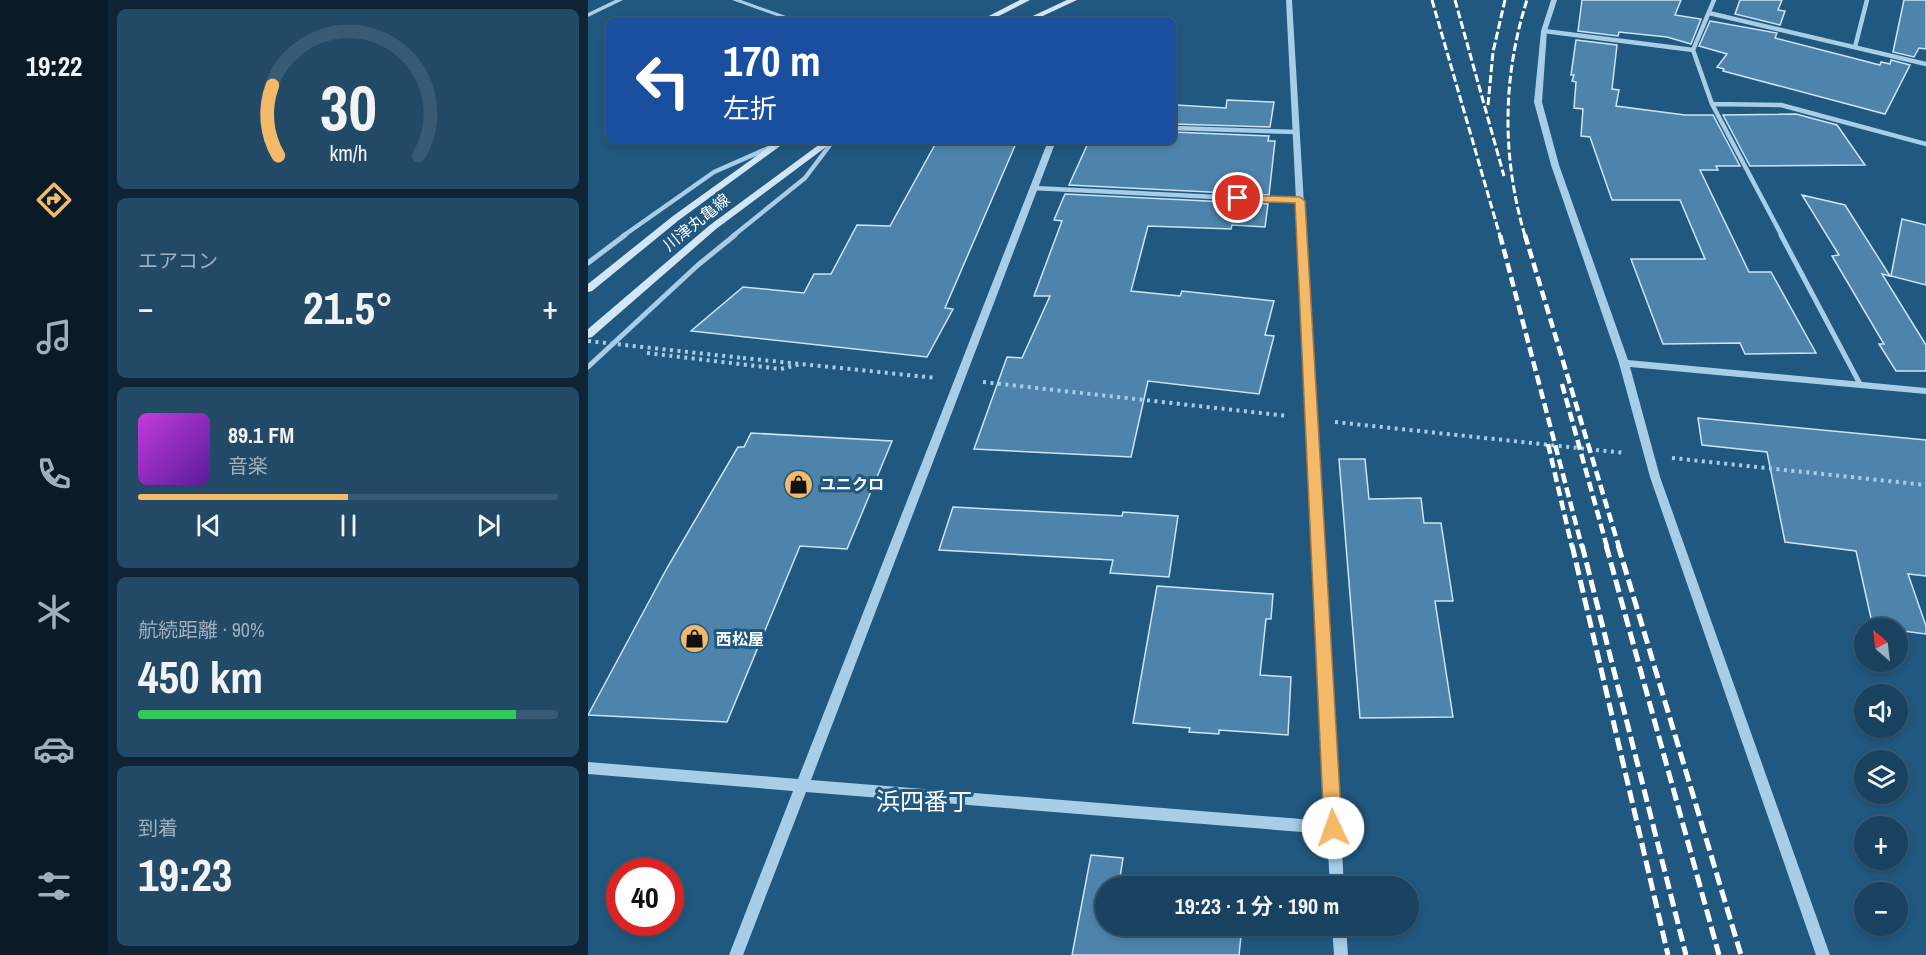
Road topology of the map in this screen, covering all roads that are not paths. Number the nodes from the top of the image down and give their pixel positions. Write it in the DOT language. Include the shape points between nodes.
graph roads {
  1 [pos="620,0"];
  2 [pos="735,0"];
  3 [pos="1073,0"];
  4 [pos="1289,0"];
  5 [pos="1554,0"];
  6 [pos="1714,0"];
  7 [pos="1867,0"];
  8 [pos="1023,1"];
  9 [pos="1709,13"];
  10 [pos="588,15"];
  11 [pos="788,18"];
  12 [pos="989,18"];
  13 [pos="1033,18"];
  14 [pos="1544,31"];
  15 [pos="1855,47"];
  16 [pos="1693,50"];
  17 [pos="1926,64"];
  18 [pos="1712,104"];
  19 [pos="1176,128"];
  20 [pos="1296,132"];
  21 [pos="777,144"];
  22 [pos="779,144"];
  23 [pos="827,144"];
  24 [pos="829,144"];
  25 [pos="1051,144"];
  26 [pos="1926,144"];
  27 [pos="1034,188"];
  28 [pos="1300,201"];
  29 [pos="588,263"];
  30 [pos="588,289"];
  31 [pos="588,335"];
  32 [pos="1624,363"];
  33 [pos="588,367"];
  34 [pos="1860,384"];
  35 [pos="1926,391"];
  36 [pos="588,768"];
  37 [pos="802,786"];
  38 [pos="1333,828"];
  39 [pos="1336,876"];
  40 [pos="1340,936"];
  41 [pos="736,955"];
  42 [pos="1341,955"];
  43 [pos="1823,955"];
  1 -- 10 [label="street"];
  2 -- 11 [label="street"];
  3 -- 13 [label="main road"];
  4 -- 20 [label="street"];
  5 -- 14 [label="street"];
  6 -- 9 [label="street"];
  7 -- 15 [label="street"];
  8 -- 12 [label="main road"];
  9 -- 15 [label="street"];
  9 -- 16 [label="street"];
  14 -- 16 [label="street"];
  14 -- 32 [label="street" via="1538,102 1555,165"];
  15 -- 17 [label="street"];
  16 -- 18 [label="street"];
  18 -- 26 [label="street" via="1781,105"];
  18 -- 34 [label="street"];
  19 -- 20 [label="street"];
  20 -- 28 [label="street"];
  21 -- 29 [label="street" via="714,172"];
  22 -- 30 [label="main road, 川津丸亀線" via="675,218"];
  23 -- 31 [label="main road, 川津丸亀線" via="713,227"];
  24 -- 33 [label="street" via="805,178 698,265"];
  25 -- 27 [label="street"];
  27 -- 28 [label="street"];
  27 -- 37 [label="street"];
  28 -- 38 [label="street"];
  32 -- 34 [label="street"];
  32 -- 43 [label="street" via="1655,477"];
  34 -- 35 [label="street"];
  36 -- 37 [label="street"];
  37 -- 38 [label="street"];
  37 -- 41 [label="street"];
  38 -- 39 [label="street"];
  40 -- 42 [label="street"];
}
